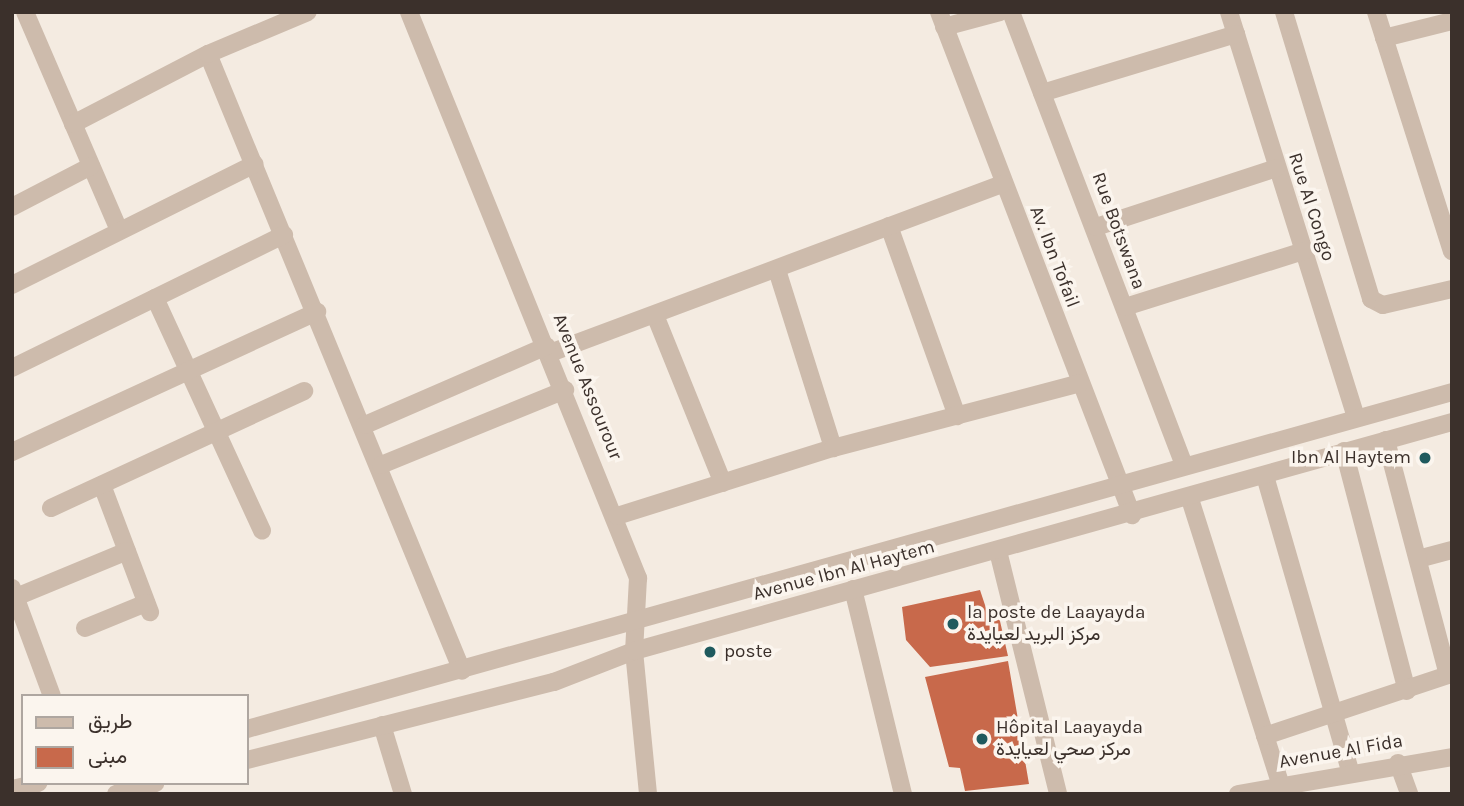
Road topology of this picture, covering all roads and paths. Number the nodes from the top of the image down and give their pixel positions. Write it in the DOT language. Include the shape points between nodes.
graph roads {
  1 [pos="25,12"];
  2 [pos="308,12"];
  3 [pos="409,12"];
  4 [pos="1000,12"];
  5 [pos="1011,12"];
  6 [pos="1229,12"];
  7 [pos="1284,12"];
  8 [pos="1377,12"];
  9 [pos="941,19"];
  10 [pos="1452,21"];
  11 [pos="1236,34"];
  12 [pos="1384,38"];
  13 [pos="208,54"];
  14 [pos="1042,93"];
  15 [pos="73,124"];
  16 [pos="254,164"];
  17 [pos="91,166"];
  18 [pos="1276,168"];
  19 [pos="1003,184"];
  20 [pos="12,207"];
  21 [pos="890,226"];
  22 [pos="1096,228"];
  23 [pos="119,230"];
  24 [pos="284,235"];
  25 [pos="1452,250"];
  26 [pos="1304,251"];
  27 [pos="777,270"];
  28 [pos="12,285"];
  29 [pos="1452,289"];
  30 [pos="155,298"];
  31 [pos="1125,307"];
  32 [pos="317,312"];
  33 [pos="655,315"];
  34 [pos="549,349"];
  35 [pos="12,368"];
  36 [pos="186,370"];
  37 [pos="1080,383"];
  38 [pos="565,390"];
  39 [pos="304,391"];
  40 [pos="1452,392"];
  41 [pos="1355,415"];
  42 [pos="957,416"];
  43 [pos="1452,422"];
  44 [pos="365,425"];
  45 [pos="216,434"];
  46 [pos="1387,440"];
  47 [pos="833,448"];
  48 [pos="1343,451"];
  49 [pos="12,452"];
  50 [pos="381,465"];
  51 [pos="1184,465"];
  52 [pos="1265,476"];
  53 [pos="1116,482"];
  54 [pos="723,483"];
  55 [pos="102,485"];
  56 [pos="1191,499"];
  57 [pos="51,508"];
  58 [pos="1132,514"];
  59 [pos="617,516"];
  60 [pos="262,531"];
  61 [pos="1452,550"];
  62 [pos="127,551"];
  63 [pos="998,551"];
  64 [pos="1418,559"];
  65 [pos="853,589"];
  66 [pos="14,592"];
  67 [pos="640,616"];
  68 [pos="85,628"];
  69 [pos="1444,628"];
  70 [pos="634,651"];
  71 [pos="462,671"];
  72 [pos="1407,691"];
  73 [pos="51,694"];
  74 [pos="1335,714"];
  75 [pos="382,725"];
  76 [pos="248,730"];
  77 [pos="1265,736"];
  78 [pos="1452,757"];
  79 [pos="248,760"];
  80 [pos="1398,763"];
  81 [pos="1350,771"];
  82 [pos="1280,783"];
  83 [pos="29,785"];
  84 [pos="149,785"];
  85 [pos="1305,787"];
  86 [pos="12,789"];
  87 [pos="116,794"];
  88 [pos="403,794"];
  89 [pos="648,794"];
  90 [pos="903,794"];
  91 [pos="1058,794"];
  92 [pos="1238,794"];
  93 [pos="1409,794"];
  1 -- 15 [label="street"];
  2 -- 13 [label="street"];
  3 -- 34 [label="street, Avenue Assourour"];
  4 -- 9 [label="street"];
  5 -- 14 [label="street, Rue Botswana"];
  6 -- 11 [label="street, Rue Al Congo"];
  7 -- 29 [label="street" via="1371,299 1383,305"];
  8 -- 12 [label="street"];
  9 -- 19 [label="street, Av. Ibn Tofail"];
  10 -- 12 [label="street"];
  11 -- 14 [label="street"];
  11 -- 18 [label="street, Rue Al Congo"];
  12 -- 25 [label="street"];
  13 -- 15 [label="street"];
  13 -- 16 [label="street"];
  14 -- 22 [label="street, Rue Botswana"];
  15 -- 17 [label="street"];
  16 -- 23 [label="street"];
  16 -- 24 [label="street"];
  17 -- 20 [label="street"];
  17 -- 23 [label="street"];
  18 -- 22 [label="street"];
  18 -- 26 [label="street, Rue Al Congo"];
  19 -- 21 [label="street"];
  19 -- 37 [label="street, Av. Ibn Tofail"];
  21 -- 27 [label="street"];
  21 -- 42 [label="street"];
  22 -- 31 [label="street, Rue Botswana"];
  23 -- 28 [label="street"];
  24 -- 30 [label="street"];
  24 -- 32 [label="street"];
  26 -- 31 [label="street"];
  26 -- 41 [label="street, Rue Al Congo"];
  27 -- 33 [label="street"];
  27 -- 47 [label="street"];
  30 -- 35 [label="street"];
  30 -- 36 [label="street"];
  31 -- 51 [label="street, Rue Botswana"];
  32 -- 36 [label="street"];
  32 -- 44 [label="street"];
  33 -- 34 [label="street"];
  33 -- 54 [label="street"];
  34 -- 38 [label="street, Avenue Assourour"];
  34 -- 44 [label="street"];
  36 -- 45 [label="street"];
  36 -- 49 [label="street"];
  37 -- 42 [label="street"];
  37 -- 53 [label="street, Av. Ibn Tofail"];
  38 -- 50 [label="street"];
  38 -- 59 [label="street, Avenue Assourour"];
  39 -- 45 [label="street"];
  40 -- 41 [label="street, Avenue Ibn Al Haytem"];
  41 -- 51 [label="street, Avenue Ibn Al Haytem"];
  42 -- 47 [label="street"];
  43 -- 46 [label="street, Avenue Ibn Al Haytem"];
  44 -- 50 [label="street"];
  45 -- 55 [label="street"];
  45 -- 60 [label="street"];
  46 -- 48 [label="street, Avenue Ibn Al Haytem"];
  46 -- 64 [label="street"];
  47 -- 54 [label="street"];
  48 -- 52 [label="street, Avenue Ibn Al Haytem"];
  48 -- 72 [label="street"];
  50 -- 71 [label="street"];
  51 -- 53 [label="street, Avenue Ibn Al Haytem"];
  52 -- 56 [label="street, Avenue Ibn Al Haytem"];
  52 -- 74 [label="street"];
  53 -- 58 [label="street, Av. Ibn Tofail"];
  53 -- 67 [label="street, Avenue Ibn Al Haytem"];
  54 -- 59 [label="street"];
  55 -- 57 [label="street"];
  55 -- 62 [label="street"];
  56 -- 58 [label="street, Avenue Ibn Al Haytem"];
  56 -- 77 [label="street"];
  58 -- 63 [label="street, Avenue Ibn Al Haytem"];
  59 -- 67 [label="street, Avenue Assourour" via="638,578"];
  61 -- 64 [label="street"];
  62 -- 66 [label="street"];
  62 -- 68 [label="street" via="148,607"];
  63 -- 65 [label="street, Avenue Ibn Al Haytem"];
  63 -- 91 [label="street"];
  64 -- 69 [label="street"];
  65 -- 70 [label="street, Avenue Ibn Al Haytem"];
  65 -- 90 [label="street"];
  66 -- 73 [label="street"];
  67 -- 70 [label="street, Avenue Assourour"];
  67 -- 71 [label="street, Avenue Ibn Al Haytem"];
  69 -- 72 [label="street" via="1448,675"];
  70 -- 75 [label="street, Avenue Ibn Al Haytem" via="554,682"];
  70 -- 89 [label="street, Avenue Assourour"];
  71 -- 76 [label="street, Avenue Ibn Al Haytem"];
  72 -- 74 [label="street"];
  74 -- 77 [label="street"];
  74 -- 81 [label="street"];
  75 -- 79 [label="street, Avenue Ibn Al Haytem"];
  75 -- 88 [label="street"];
  77 -- 82 [label="street"];
  78 -- 80 [label="street, Avenue Al Fida"];
  80 -- 81 [label="street, Avenue Al Fida"];
  80 -- 93 [label="street"];
  81 -- 85 [label="street, Avenue Al Fida"];
  82 -- 85 [label="street, Avenue Al Fida"];
  82 -- 92 [label="street, Avenue Al Fida"];
  83 -- 86 [label="street"];
  84 -- 87 [label="street"];
}
